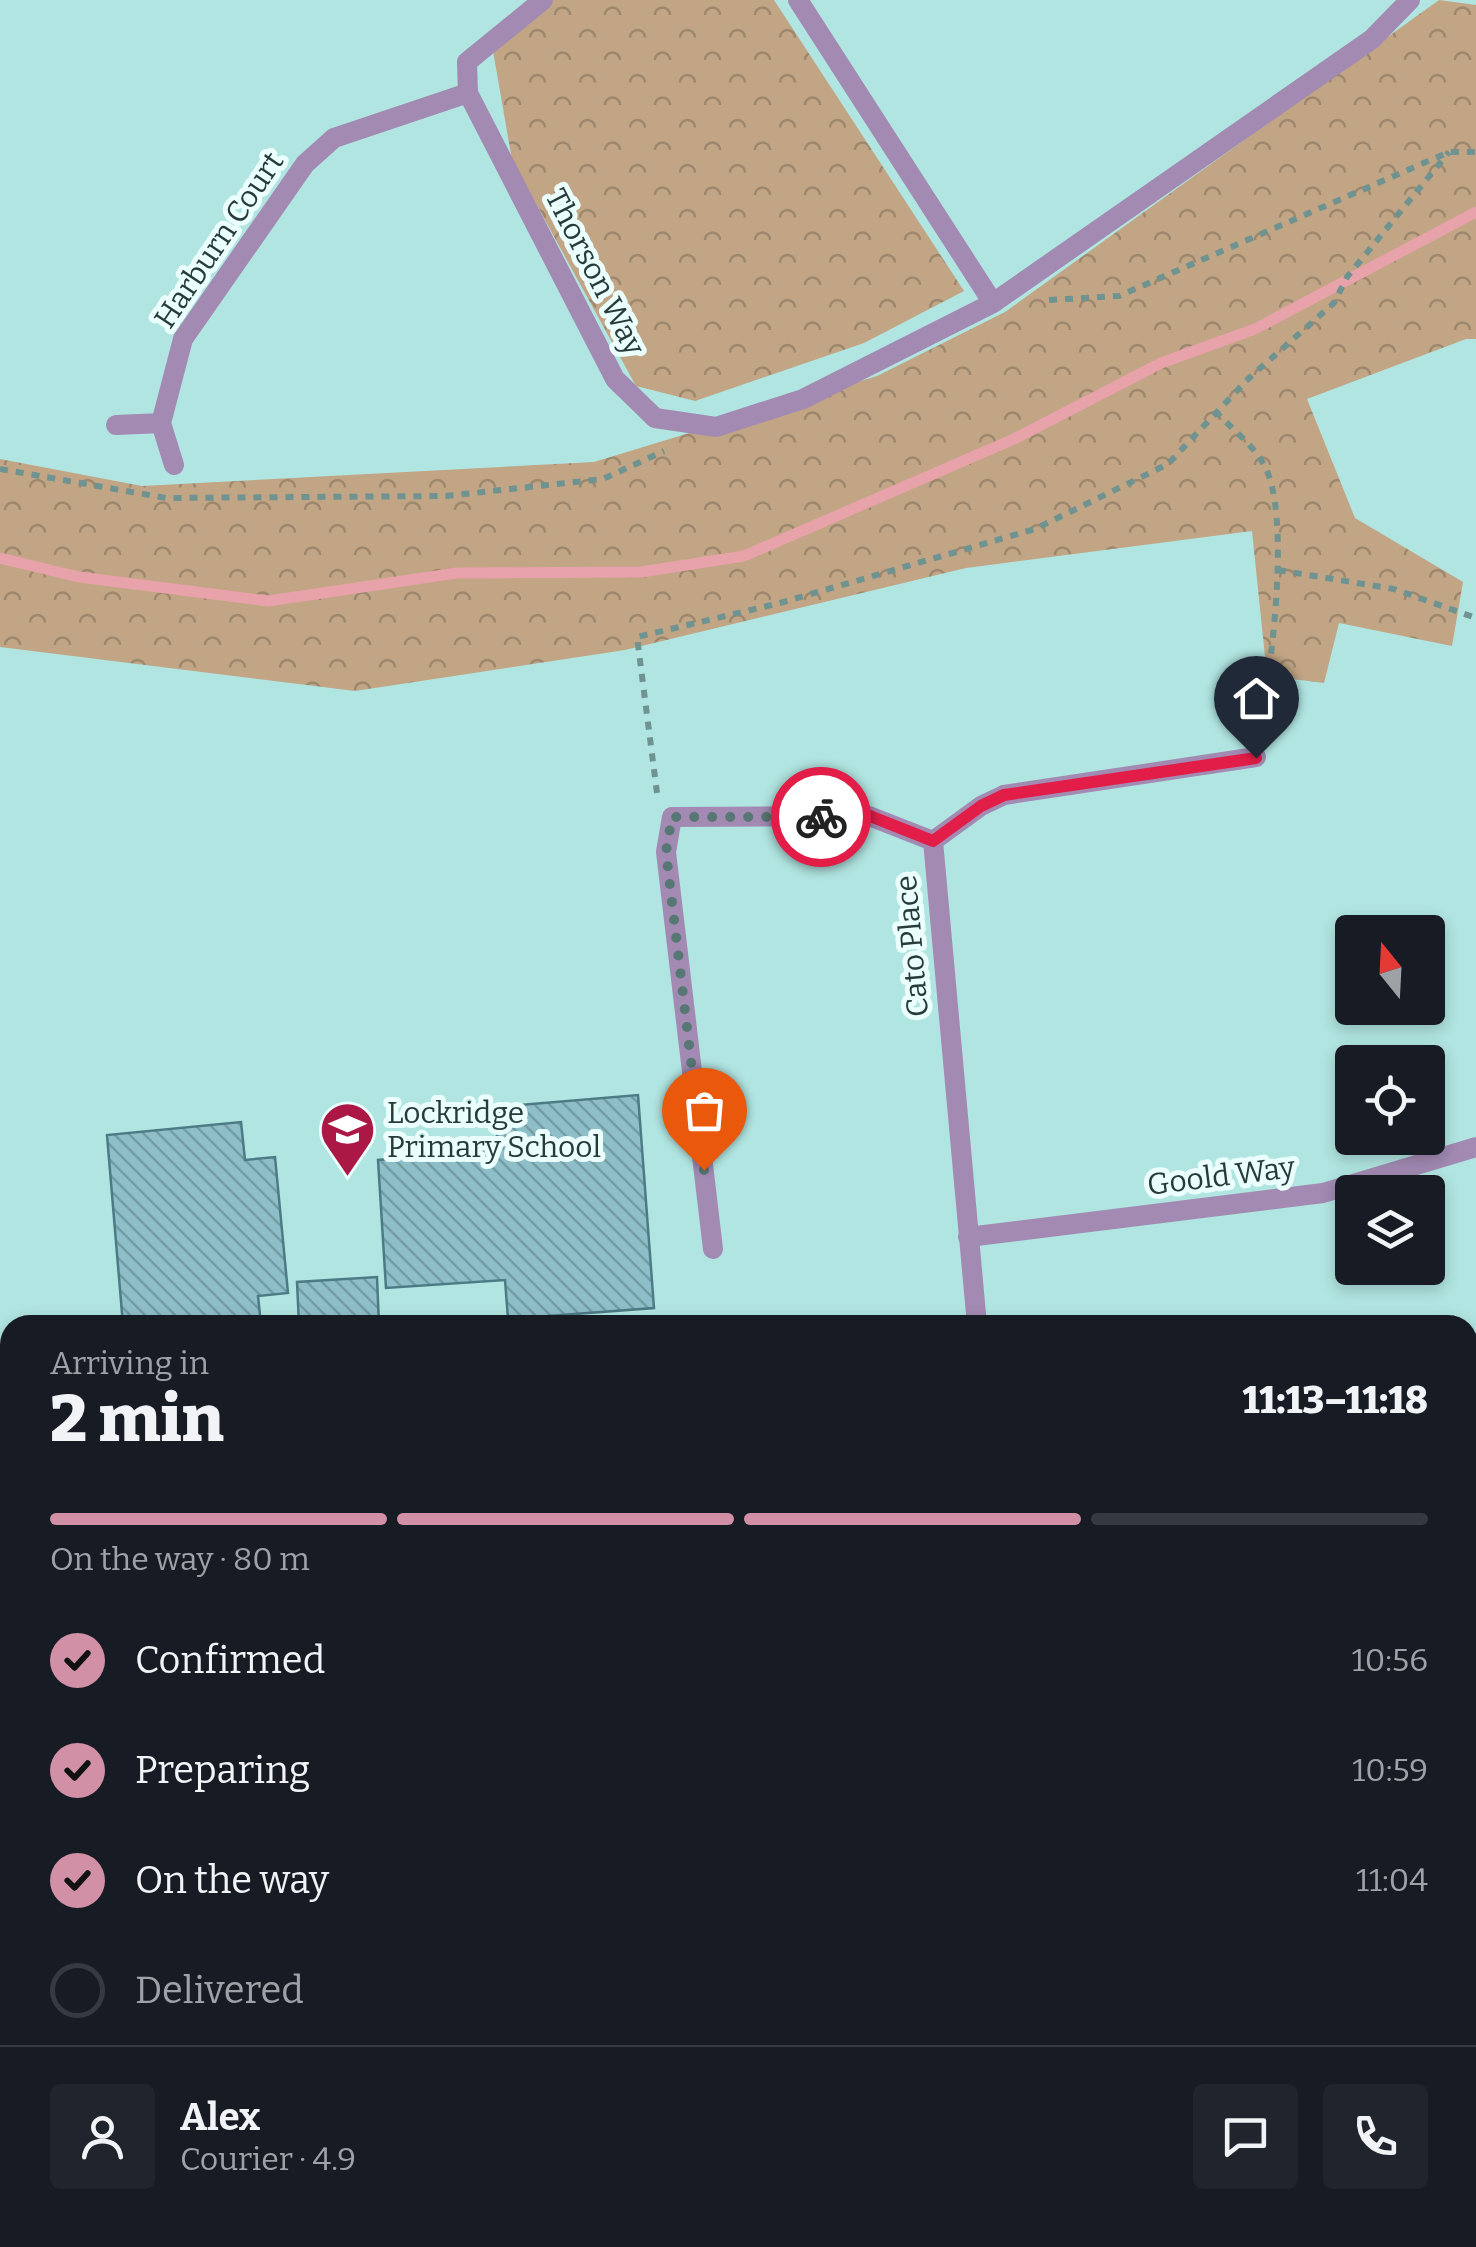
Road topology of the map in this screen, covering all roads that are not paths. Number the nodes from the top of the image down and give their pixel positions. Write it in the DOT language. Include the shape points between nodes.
graph roads {
  1 [pos="542,0"];
  2 [pos="798,0"];
  3 [pos="1410,0"];
  4 [pos="468,93"];
  5 [pos="993,303"];
  6 [pos="162,424"];
  7 [pos="116,426"];
  8 [pos="174,465"];
  9 [pos="1256,758"];
  10 [pos="933,841"];
  11 [pos="1476,1147"];
  12 [pos="968,1237"];
  13 [pos="713,1249"];
  14 [pos="976,1315"];
  1 -- 4 [label="street" via="468,62"];
  2 -- 5 [label="street"];
  3 -- 5 [label="street, Thorson Way" via="1372,39"];
  4 -- 5 [label="street, Thorson Way" via="615,379 655,418 716,427 802,399"];
  4 -- 6 [label="street, Harburn Court" via="334,138 305,164 182,338"];
  6 -- 7 [label="street"];
  6 -- 8 [label="street, Harburn Court"];
  9 -- 10 [label="street, Cato Place" via="1004,795"];
  10 -- 12 [label="street, Cato Place"];
  10 -- 13 [label="street" via="870,816 672,817 666,852"];
  11 -- 12 [label="street, Goold Way" via="1322,1193"];
  12 -- 14 [label="street, Cato Place"];
}
